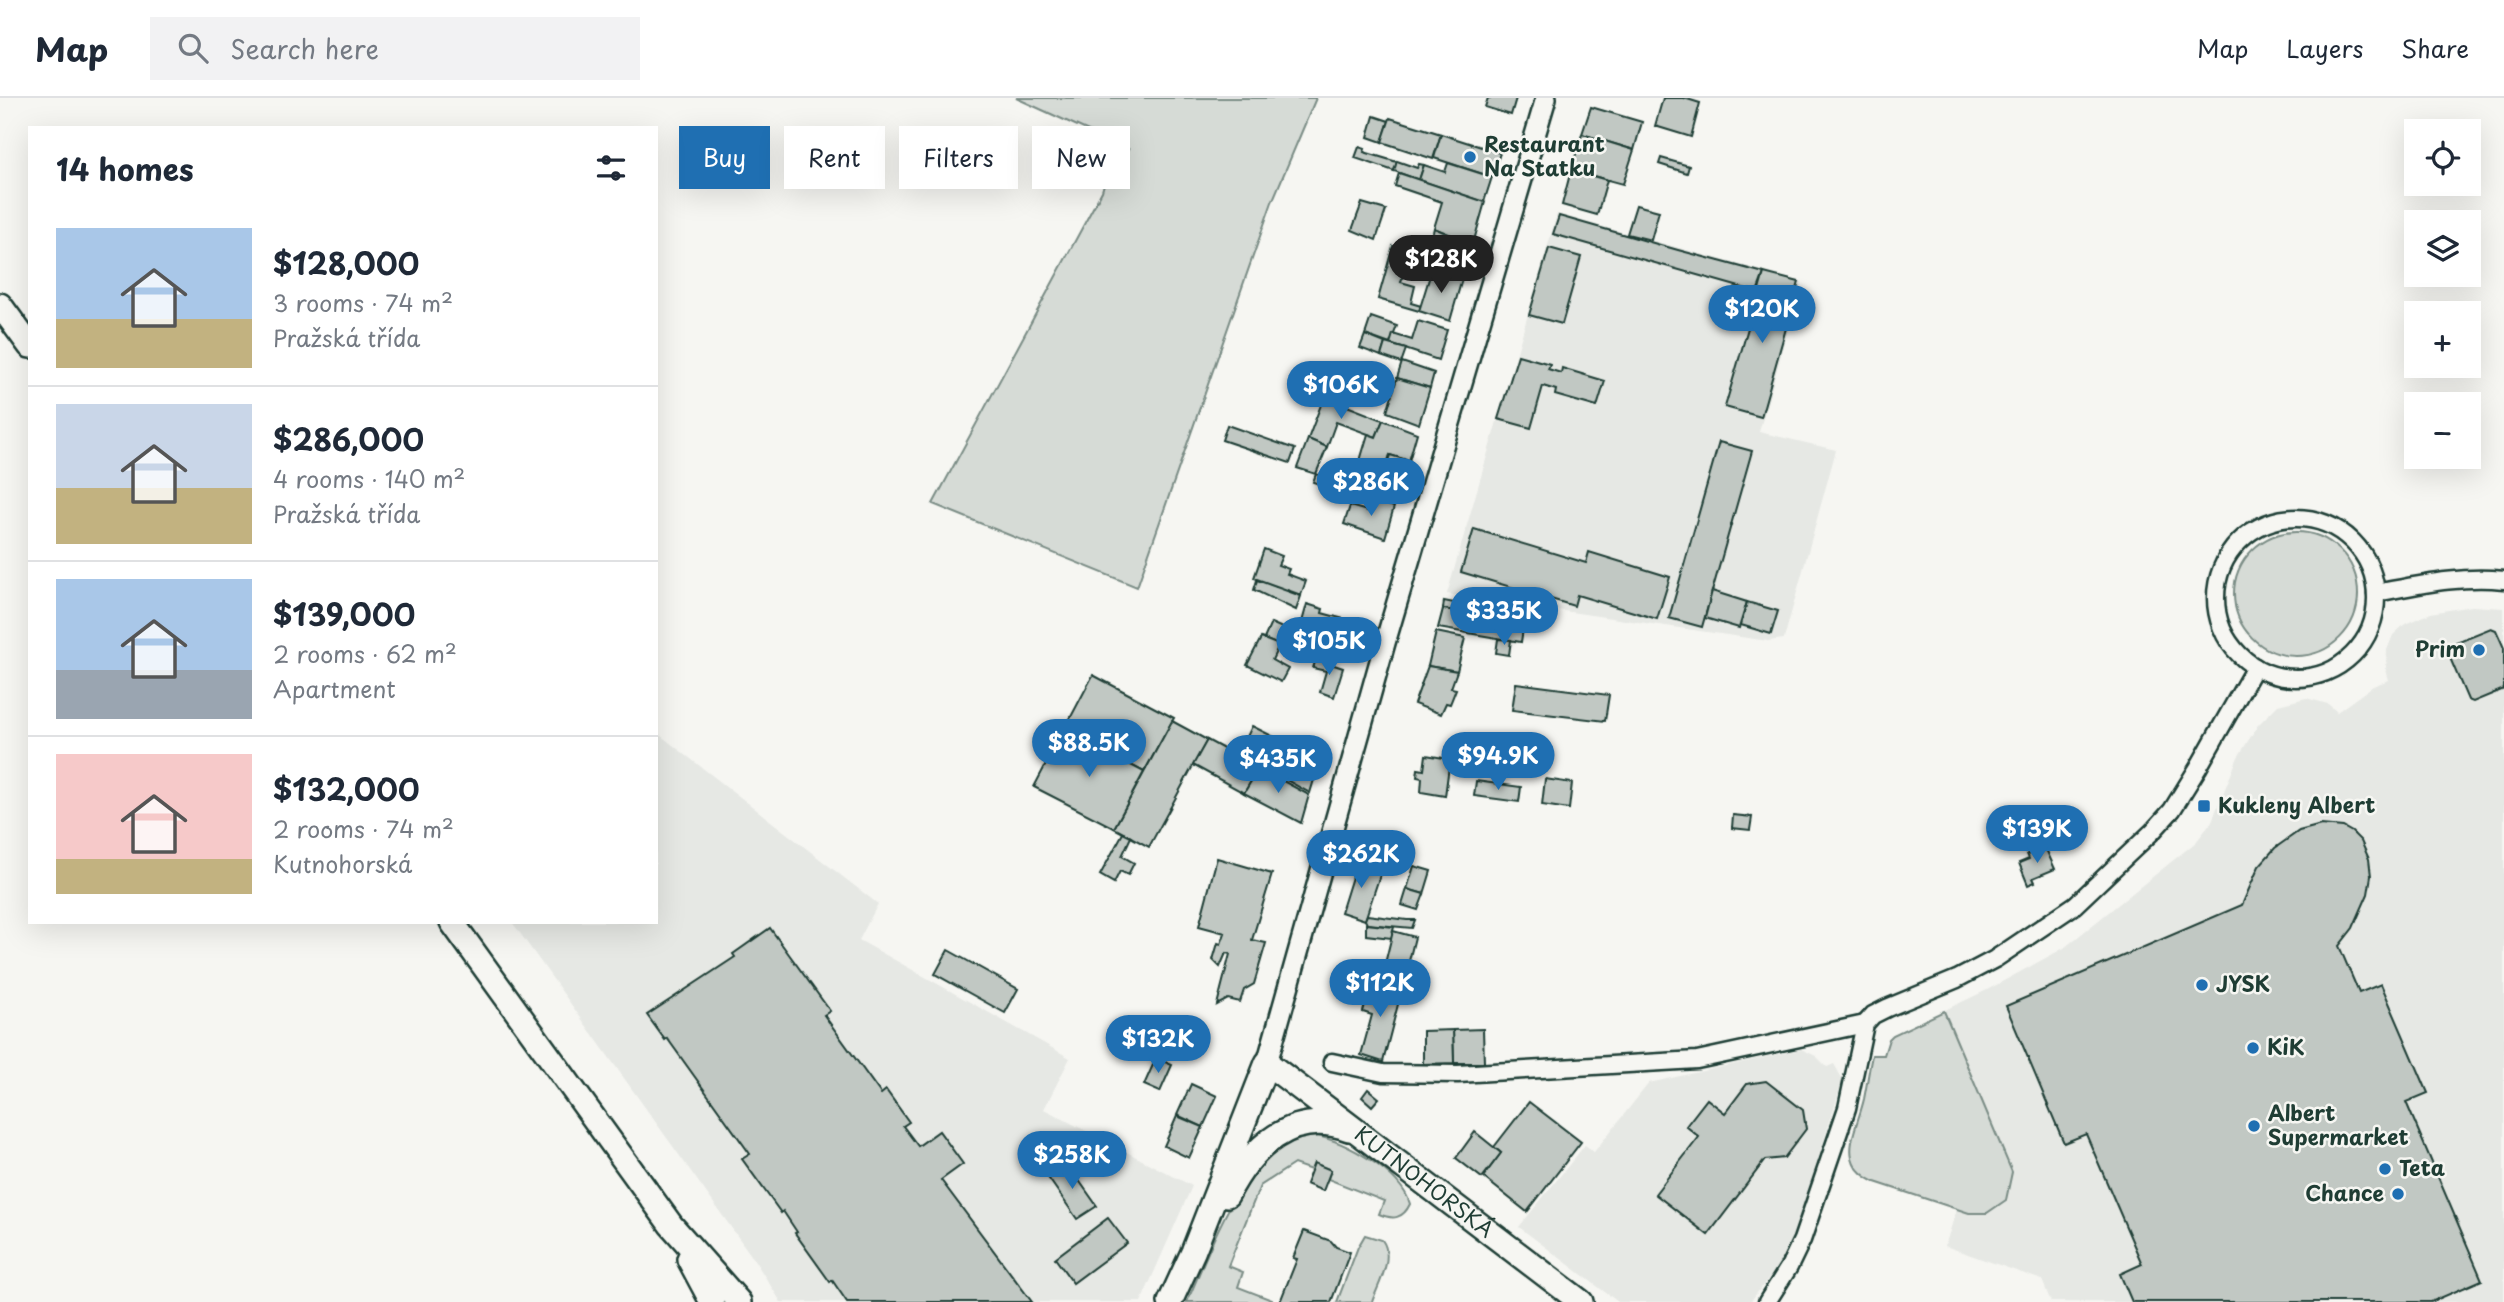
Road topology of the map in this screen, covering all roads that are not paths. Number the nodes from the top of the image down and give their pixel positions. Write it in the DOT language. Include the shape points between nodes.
graph roads {
  1 [pos="1546,98"];
  2 [pos="0,305"];
  3 [pos="28,343"];
  4 [pos="2504,580"];
  5 [pos="2376,593"];
  6 [pos="2255,667"];
  7 [pos="453,924"];
  8 [pos="1865,1024"];
  9 [pos="1332,1062"];
  10 [pos="1267,1063"];
  11 [pos="1367,1140"];
  12 [pos="671,1225"];
  13 [pos="1192,1252"];
  14 [pos="712,1302"];
  15 [pos="739,1302"];
  16 [pos="1170,1302"];
  17 [pos="1581,1302"];
  18 [pos="1767,1302"];
  1 -- 10 [label="street"];
  2 -- 3 [label="main road"];
  4 -- 5 [label="street" via="2446,580"];
  5 -- 6 [label="street" via="2368,634 2339,666 2297,679"];
  5 -- 6 [label="street" via="2371,568 2358,546 2339,530 2315,520 2290,518 2266,524 2244,537 2228,556 2218,579 2216,605 2222,629 2235,651"];
  6 -- 8 [label="street" via="2172,810 2075,905 1995,959 1873,1015"];
  7 -- 12 [label="main road"];
  8 -- 9 [label="street" via="1697,1060 1458,1074 1383,1073"];
  8 -- 18 [label="street" via="1847,1108 1807,1227"];
  10 -- 11 [label="main road, KUTNOHORSKÁ"];
  10 -- 13 [label="main road"];
  11 -- 13 [label="main road" via="1346,1128 1322,1123 1295,1127 1271,1140 1247,1161"];
  11 -- 17 [label="main road, KUTNOHORSKÁ"];
  12 -- 14 [label="main road"];
  12 -- 15 [label="main road"];
  13 -- 16 [label="main road"];
}
